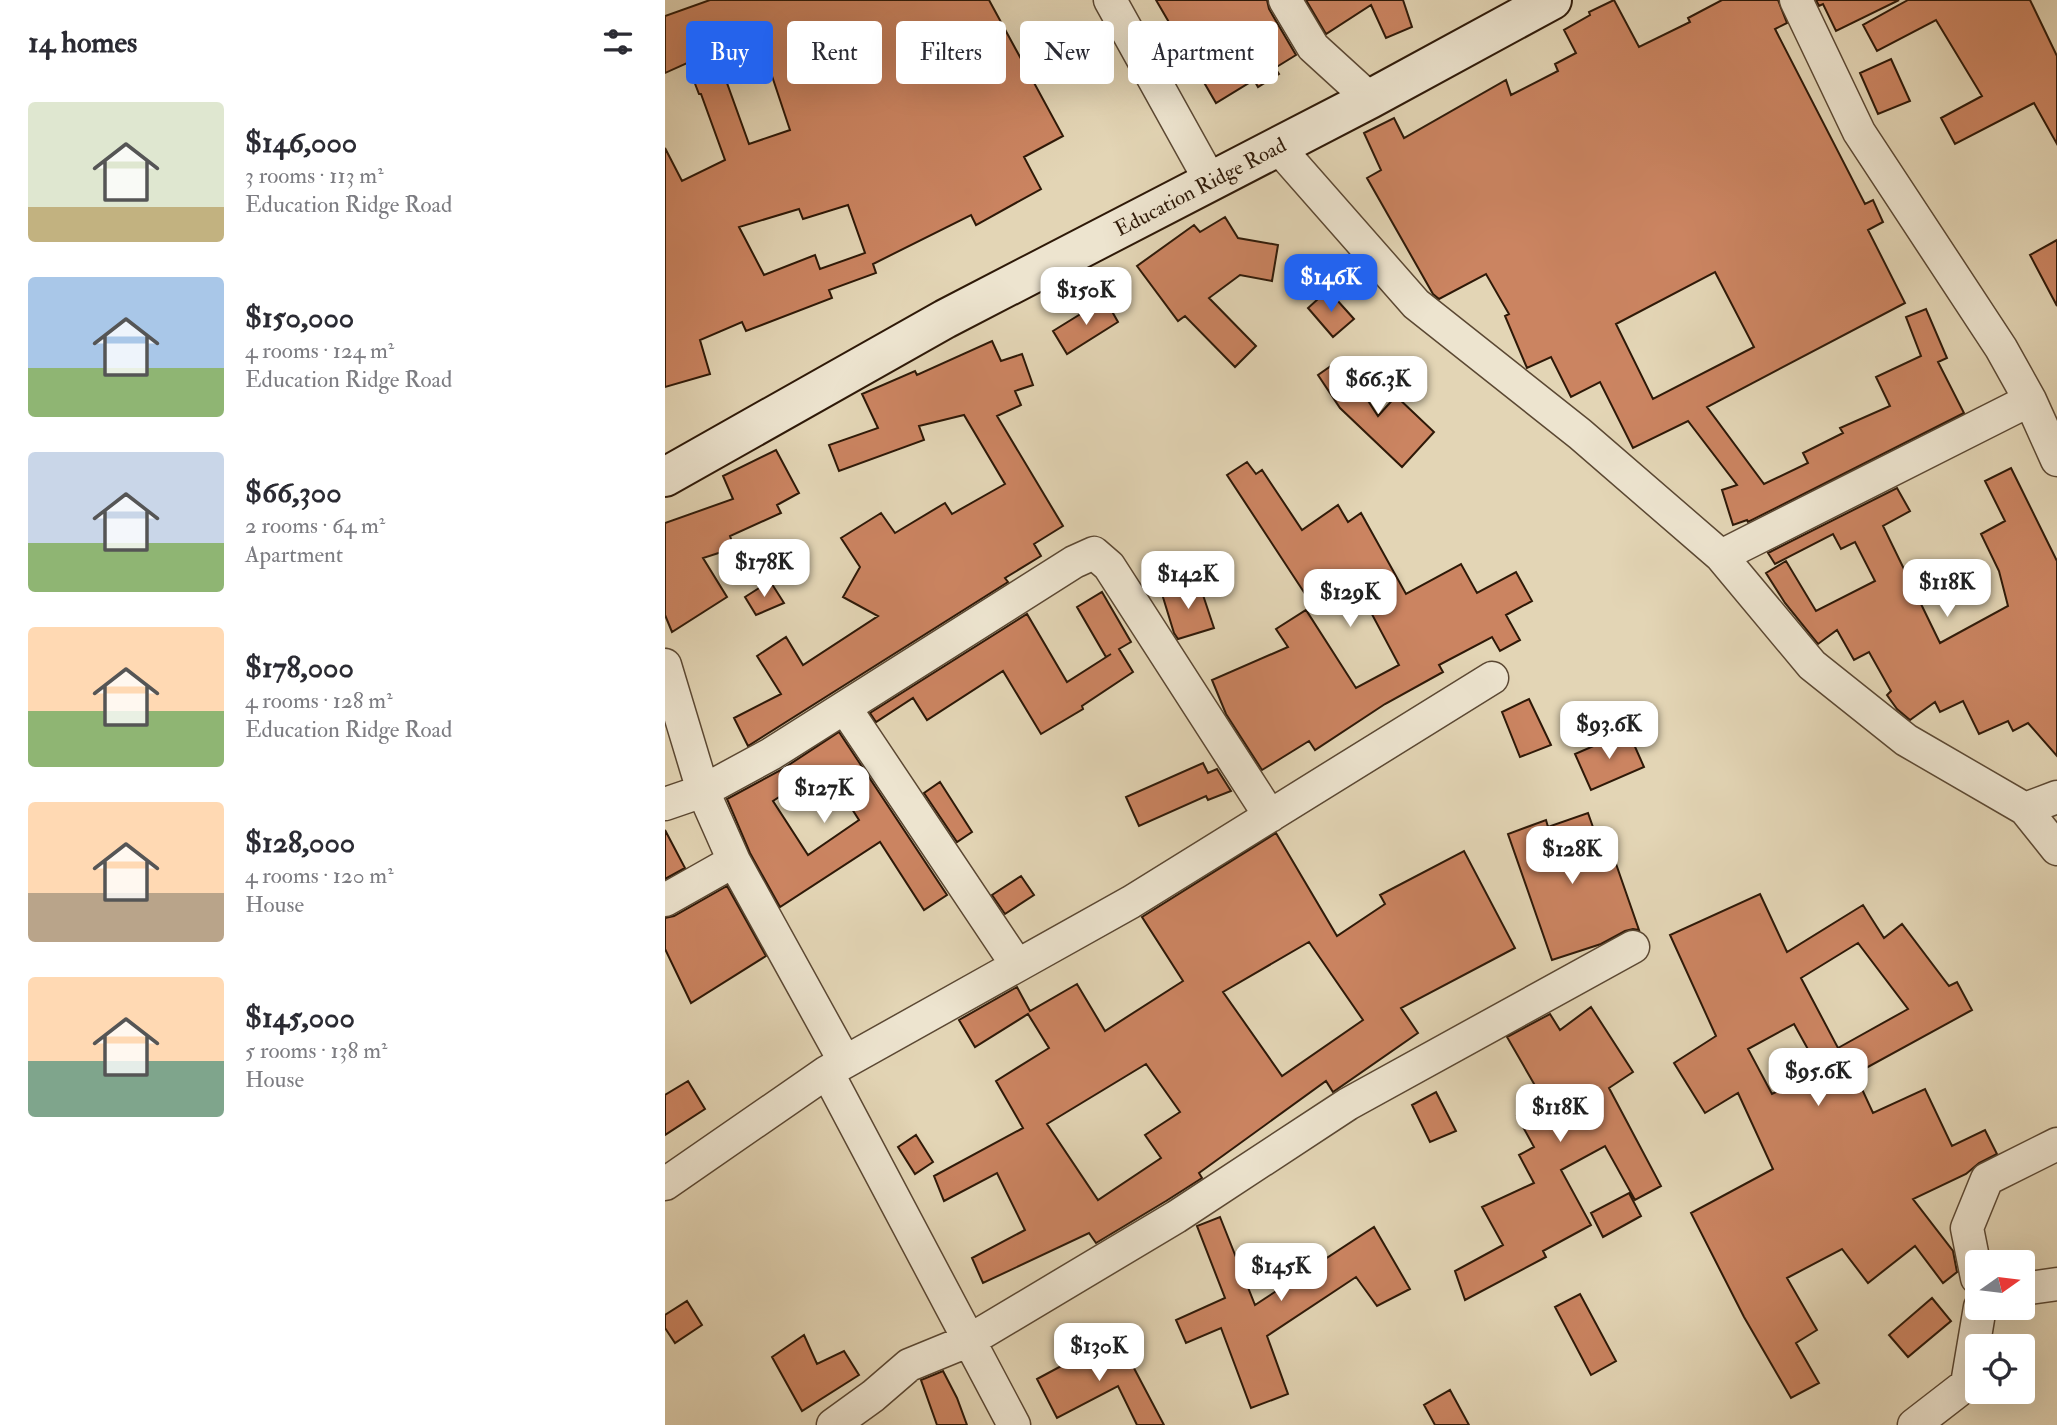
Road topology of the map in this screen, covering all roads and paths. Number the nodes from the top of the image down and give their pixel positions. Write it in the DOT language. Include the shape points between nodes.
graph roads {
  1 [pos="1110,0"];
  2 [pos="1285,0"];
  3 [pos="1552,0"];
  4 [pos="1796,0"];
  5 [pos="1370,99"];
  6 [pos="1278,147"];
  7 [pos="1211,182"];
  8 [pos="2030,400"];
  9 [pos="2057,460"];
  10 [pos="665,477"];
  11 [pos="1721,556"];
  12 [pos="666,671"];
  13 [pos="1492,678"];
  14 [pos="845,708"];
  15 [pos="703,791"];
  16 [pos="2057,797"];
  17 [pos="665,804"];
  18 [pos="2025,809"];
  19 [pos="1269,816"];
  20 [pos="2057,849"];
  21 [pos="734,861"];
  22 [pos="665,900"];
  23 [pos="1633,947"];
  24 [pos="1017,965"];
  25 [pos="836,1067"];
  26 [pos="2057,1144"];
  27 [pos="666,1181"];
  28 [pos="1971,1250"];
  29 [pos="2057,1283"];
  30 [pos="2035,1288"];
  31 [pos="1978,1320"];
  32 [pos="970,1340"];
  33 [pos="832,1425"];
  34 [pos="1014,1425"];
  35 [pos="1914,1425"];
  1 -- 7 [label="street"];
  2 -- 5 [label="street" via="1313,47"];
  3 -- 5 [label="main road, Education Ridge Road"];
  4 -- 8 [label="street" via="1859,132 2001,348"];
  5 -- 6 [label="main road, Education Ridge Road"];
  6 -- 7 [label="main road, Education Ridge Road"];
  6 -- 11 [label="street" via="1416,304 1580,434"];
  7 -- 10 [label="main road, Education Ridge Road" via="945,319"];
  8 -- 9 [label="street"];
  8 -- 11 [label="street"];
  11 -- 18 [label="street" via="1812,665 1906,740"];
  12 -- 15 [label="street"];
  13 -- 19 [label="street"];
  14 -- 15 [label="street"];
  14 -- 19 [label="street" via="1094,553 1109,566"];
  14 -- 24 [label="street"];
  15 -- 17 [label="street"];
  15 -- 21 [label="street"];
  16 -- 18 [label="street"];
  18 -- 20 [label="street"];
  19 -- 24 [label="street" via="1131,902"];
  21 -- 22 [label="street"];
  21 -- 25 [label="street"];
  23 -- 32 [label="street" via="1348,1104 1176,1217"];
  24 -- 25 [label="street"];
  25 -- 27 [label="street"];
  25 -- 32 [label="street"];
  26 -- 28 [label="street" via="1987,1179 1967,1228"];
  29 -- 30 [label="street"];
  31 -- 35 [label="street" via="1967,1384"];
  32 -- 33 [label="street" via="909,1365"];
  32 -- 34 [label="street"];
}
